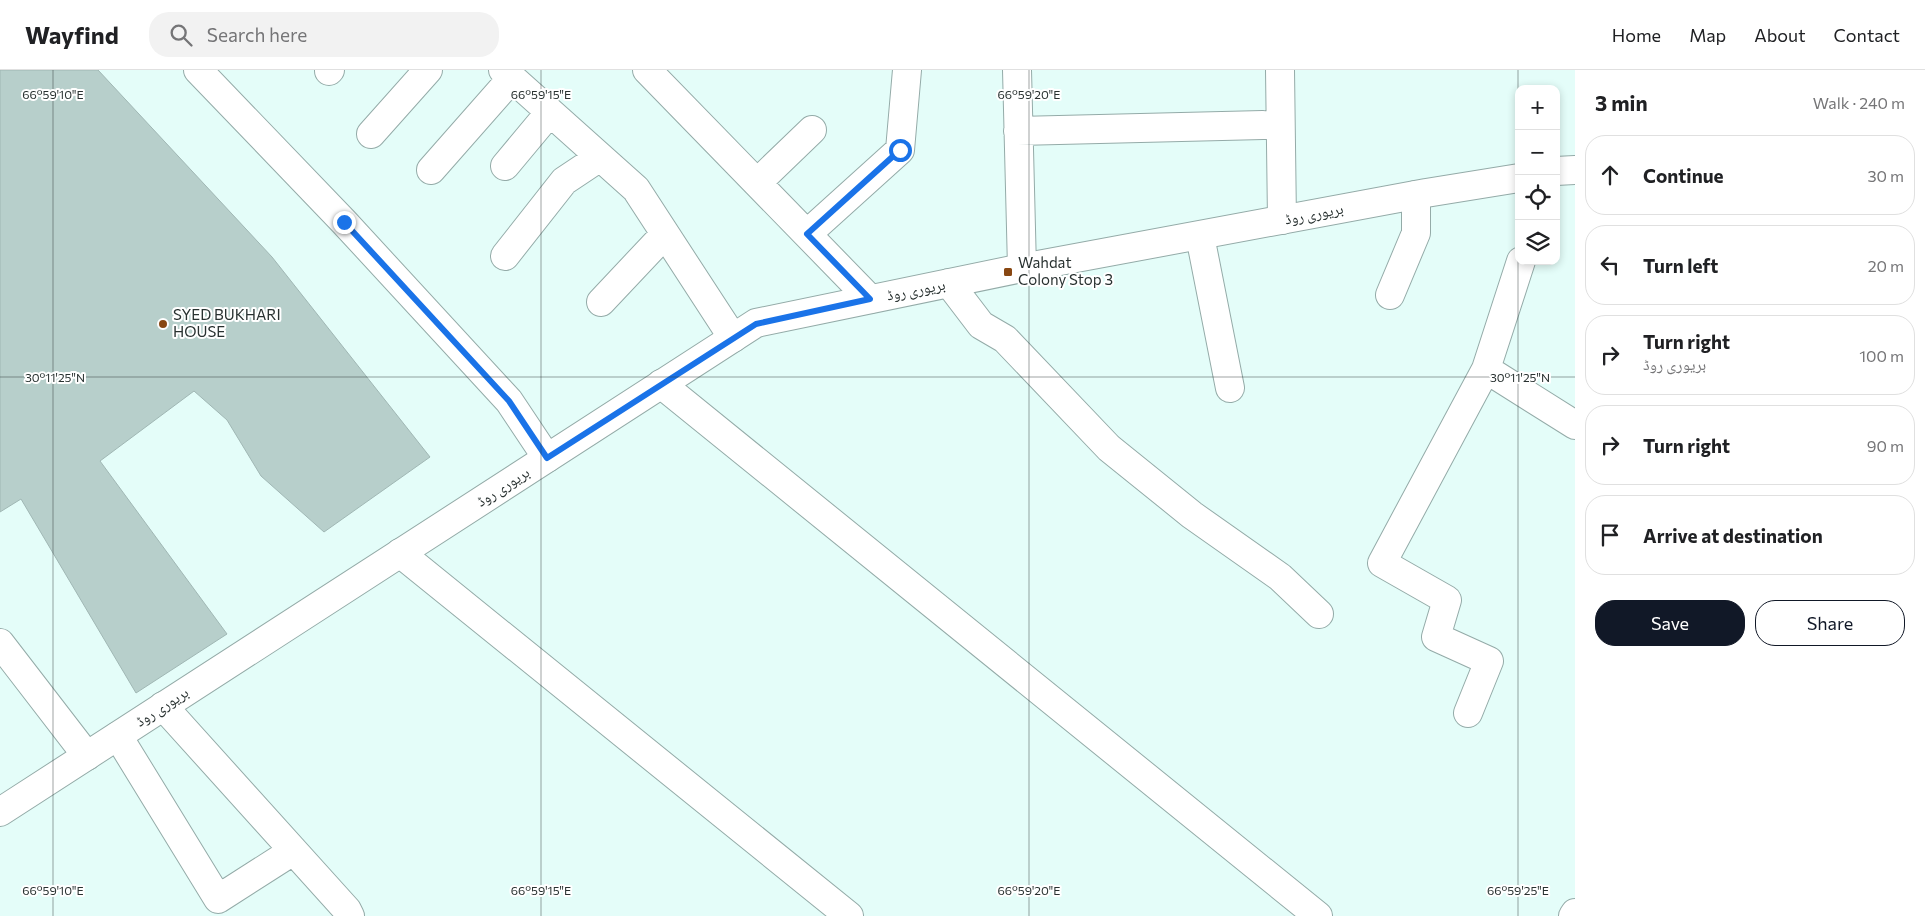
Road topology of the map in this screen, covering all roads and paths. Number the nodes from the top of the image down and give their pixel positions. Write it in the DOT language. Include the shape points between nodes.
graph roads {
  1 [pos="198,70"];
  2 [pos="428,70"];
  3 [pos="647,70"];
  4 [pos="907,70"];
  5 [pos="1017,70"];
  6 [pos="1280,70"];
  7 [pos="508,74"];
  8 [pos="550,112"];
  9 [pos="1263,125"];
  10 [pos="812,130"];
  11 [pos="1018,131"];
  12 [pos="370,134"];
  13 [pos="600,157"];
  14 [pos="505,166"];
  15 [pos="431,170"];
  16 [pos="1575,170"];
  17 [pos="1560,172"];
  18 [pos="1515,179"];
  19 [pos="757,183"];
  20 [pos="1416,195"];
  21 [pos="1282,220"];
  22 [pos="664,234"];
  23 [pos="807,234"];
  24 [pos="1200,236"];
  25 [pos="505,256"];
  26 [pos="1520,265"];
  27 [pos="1022,268"];
  28 [pos="949,283"];
  29 [pos="1390,295"];
  30 [pos="870,299"];
  31 [pos="601,302"];
  32 [pos="733,338"];
  33 [pos="1486,369"];
  34 [pos="661,384"];
  35 [pos="1230,388"];
  36 [pos="1575,425"];
  37 [pos="547,458"];
  38 [pos="400,553"];
  39 [pos="1318,614"];
  40 [pos="0,643"];
  41 [pos="163,706"];
  42 [pos="1468,713"];
  43 [pos="118,736"];
  44 [pos="87,756"];
  45 [pos="0,812"];
  46 [pos="293,851"];
  47 [pos="1575,913"];
  48 [pos="350,916"];
  49 [pos="849,916"];
  50 [pos="1318,916"];
  51 [pos="1572,916"];
  1 -- 37 [label="street" via="509,401"];
  2 -- 12 [label="street"];
  3 -- 19 [label="street"];
  4 -- 23 [label="street" via="900,150"];
  5 -- 11 [label="street"];
  6 -- 21 [label="street"];
  7 -- 8 [label="street"];
  7 -- 15 [label="street"];
  8 -- 13 [label="street"];
  8 -- 14 [label="street"];
  9 -- 11 [label="street"];
  10 -- 19 [label="street"];
  11 -- 27 [label="street"];
  13 -- 22 [label="street" via="636,190"];
  13 -- 25 [label="street" via="564,181"];
  16 -- 17 [label="street"];
  18 -- 20 [label="street, بریوری روڈ"];
  19 -- 23 [label="street"];
  20 -- 21 [label="street, بریوری روڈ"];
  20 -- 29 [label="street" via="1416,233"];
  21 -- 24 [label="street, بریوری روڈ"];
  22 -- 31 [label="street"];
  22 -- 32 [label="street"];
  23 -- 30 [label="street"];
  24 -- 27 [label="street, بریوری روڈ"];
  24 -- 35 [label="street"];
  26 -- 33 [label="street"];
  27 -- 28 [label="street, بریوری روڈ"];
  28 -- 30 [label="street, بریوری روڈ"];
  28 -- 39 [label="street" via="981,325 1005,339 1109,448 1192,514 1280,577"];
  30 -- 32 [label="street, بریوری روڈ" via="756,324"];
  32 -- 34 [label="street, بریوری روڈ"];
  33 -- 36 [label="street"];
  33 -- 42 [label="street" via="1382,563 1446,600 1436,637 1490,661"];
  34 -- 37 [label="street, بریوری روڈ"];
  34 -- 50 [label="street"];
  37 -- 38 [label="street, بریوری روڈ"];
  38 -- 41 [label="street, بریوری روڈ"];
  38 -- 49 [label="street"];
  40 -- 44 [label="street"];
  41 -- 43 [label="street, بریوری روڈ"];
  41 -- 46 [label="street"];
  43 -- 44 [label="street, بریوری روڈ"];
  43 -- 46 [label="street" via="218,899"];
  44 -- 45 [label="street, بریوری روڈ"];
  46 -- 48 [label="street"];
  47 -- 51 [label="street"];
}
